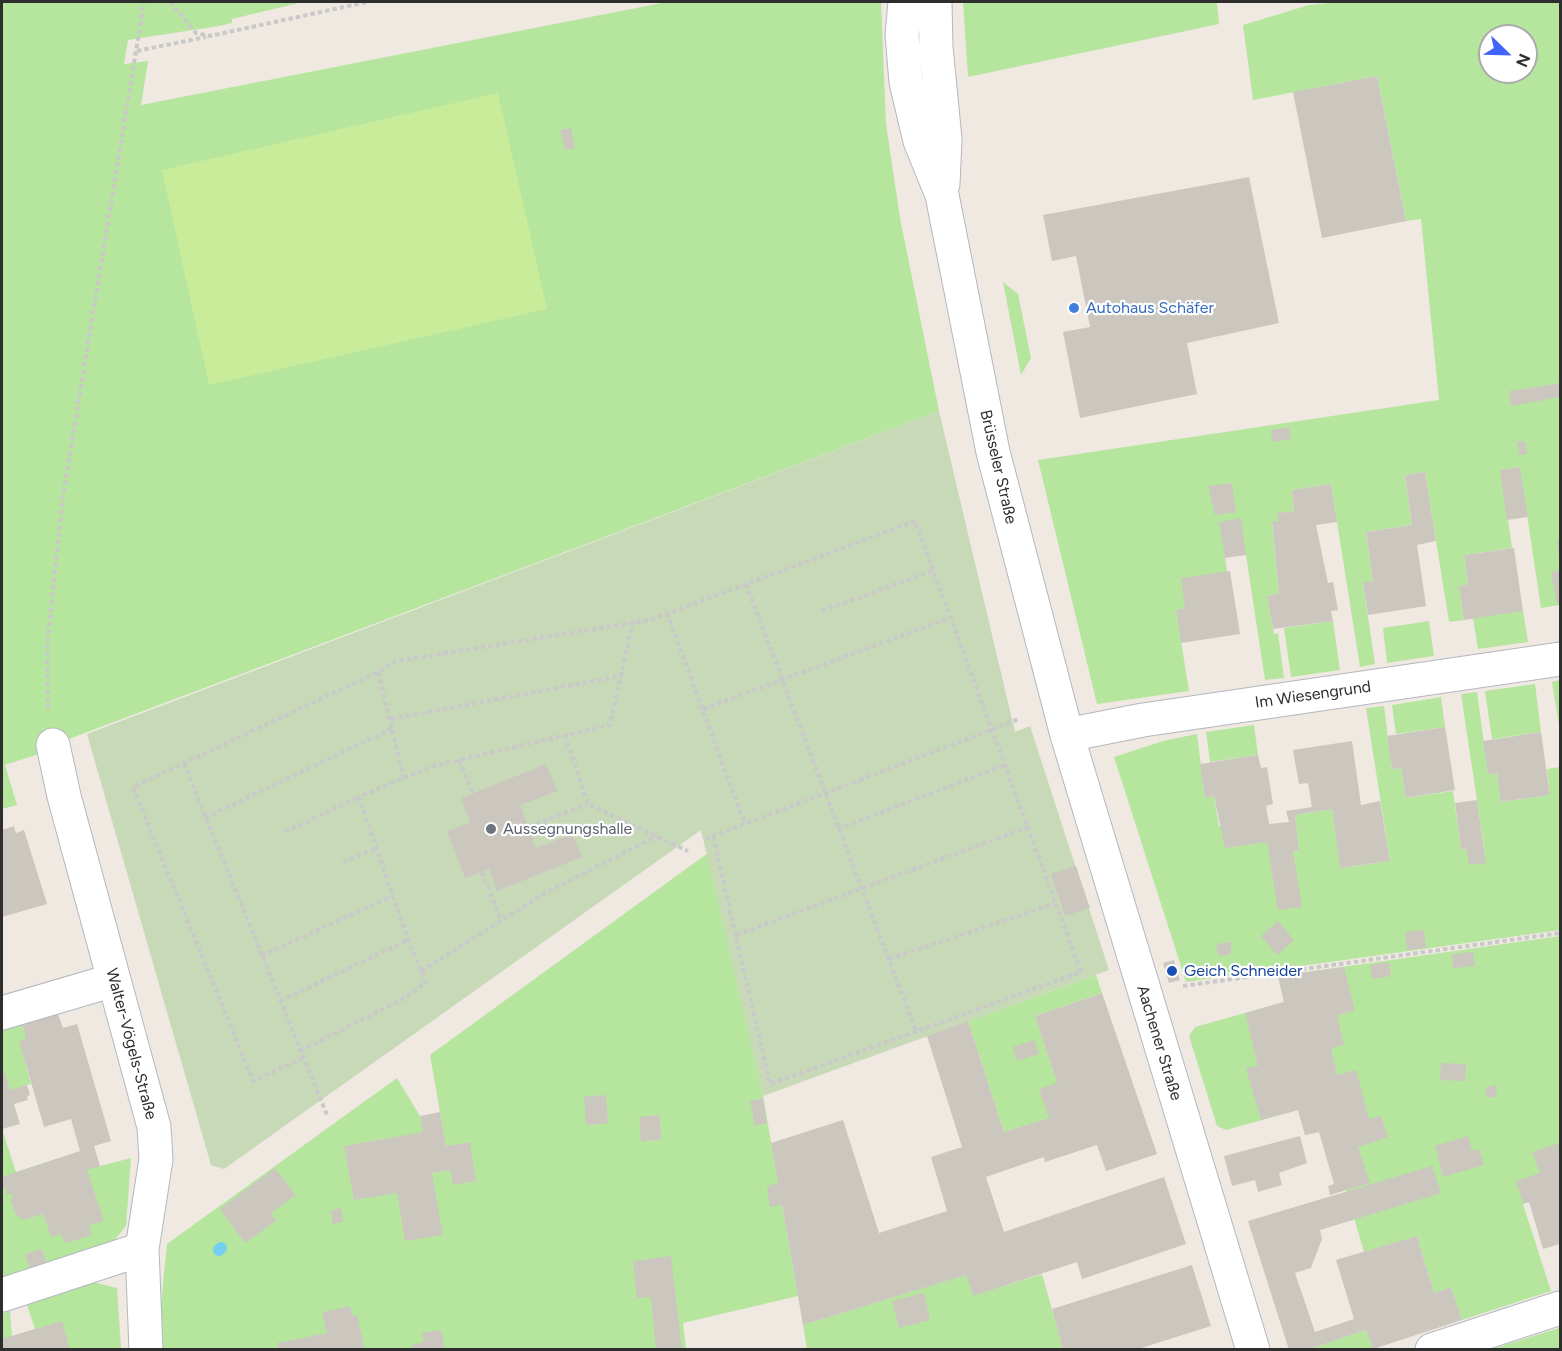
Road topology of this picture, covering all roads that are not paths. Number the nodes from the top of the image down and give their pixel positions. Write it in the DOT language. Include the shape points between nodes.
graph roads {
  1 [pos="905,2"];
  2 [pos="936,2"];
  3 [pos="942,195"];
  4 [pos="1560,659"];
  5 [pos="1067,735"];
  6 [pos="53,745"];
  7 [pos="114,980"];
  8 [pos="2,1013"];
  9 [pos="142,1249"];
  10 [pos="2,1295"];
  11 [pos="1560,1308"];
  12 [pos="146,1350"];
  13 [pos="1253,1350"];
  14 [pos="1432,1350"];
  1 -- 3 [label="street, Brüsseler Straße" via="902,35 906,82 920,141"];
  2 -- 3 [label="street, Brüsseler Straße" via="936,48 945,139"];
  3 -- 5 [label="street, Brüsseler Straße" via="993,452"];
  4 -- 5 [label="street, Im Wiesengrund" via="1154,718"];
  5 -- 13 [label="street, Aachener Straße"];
  6 -- 7 [label="street, Walter-Vögels-Straße"];
  7 -- 8 [label="street"];
  7 -- 9 [label="street, Walter-Vögels-Straße" via="154,1127 155,1168"];
  9 -- 10 [label="street"];
  9 -- 12 [label="street, Walter-Vögels-Straße"];
  11 -- 14 [label="street"];
}
